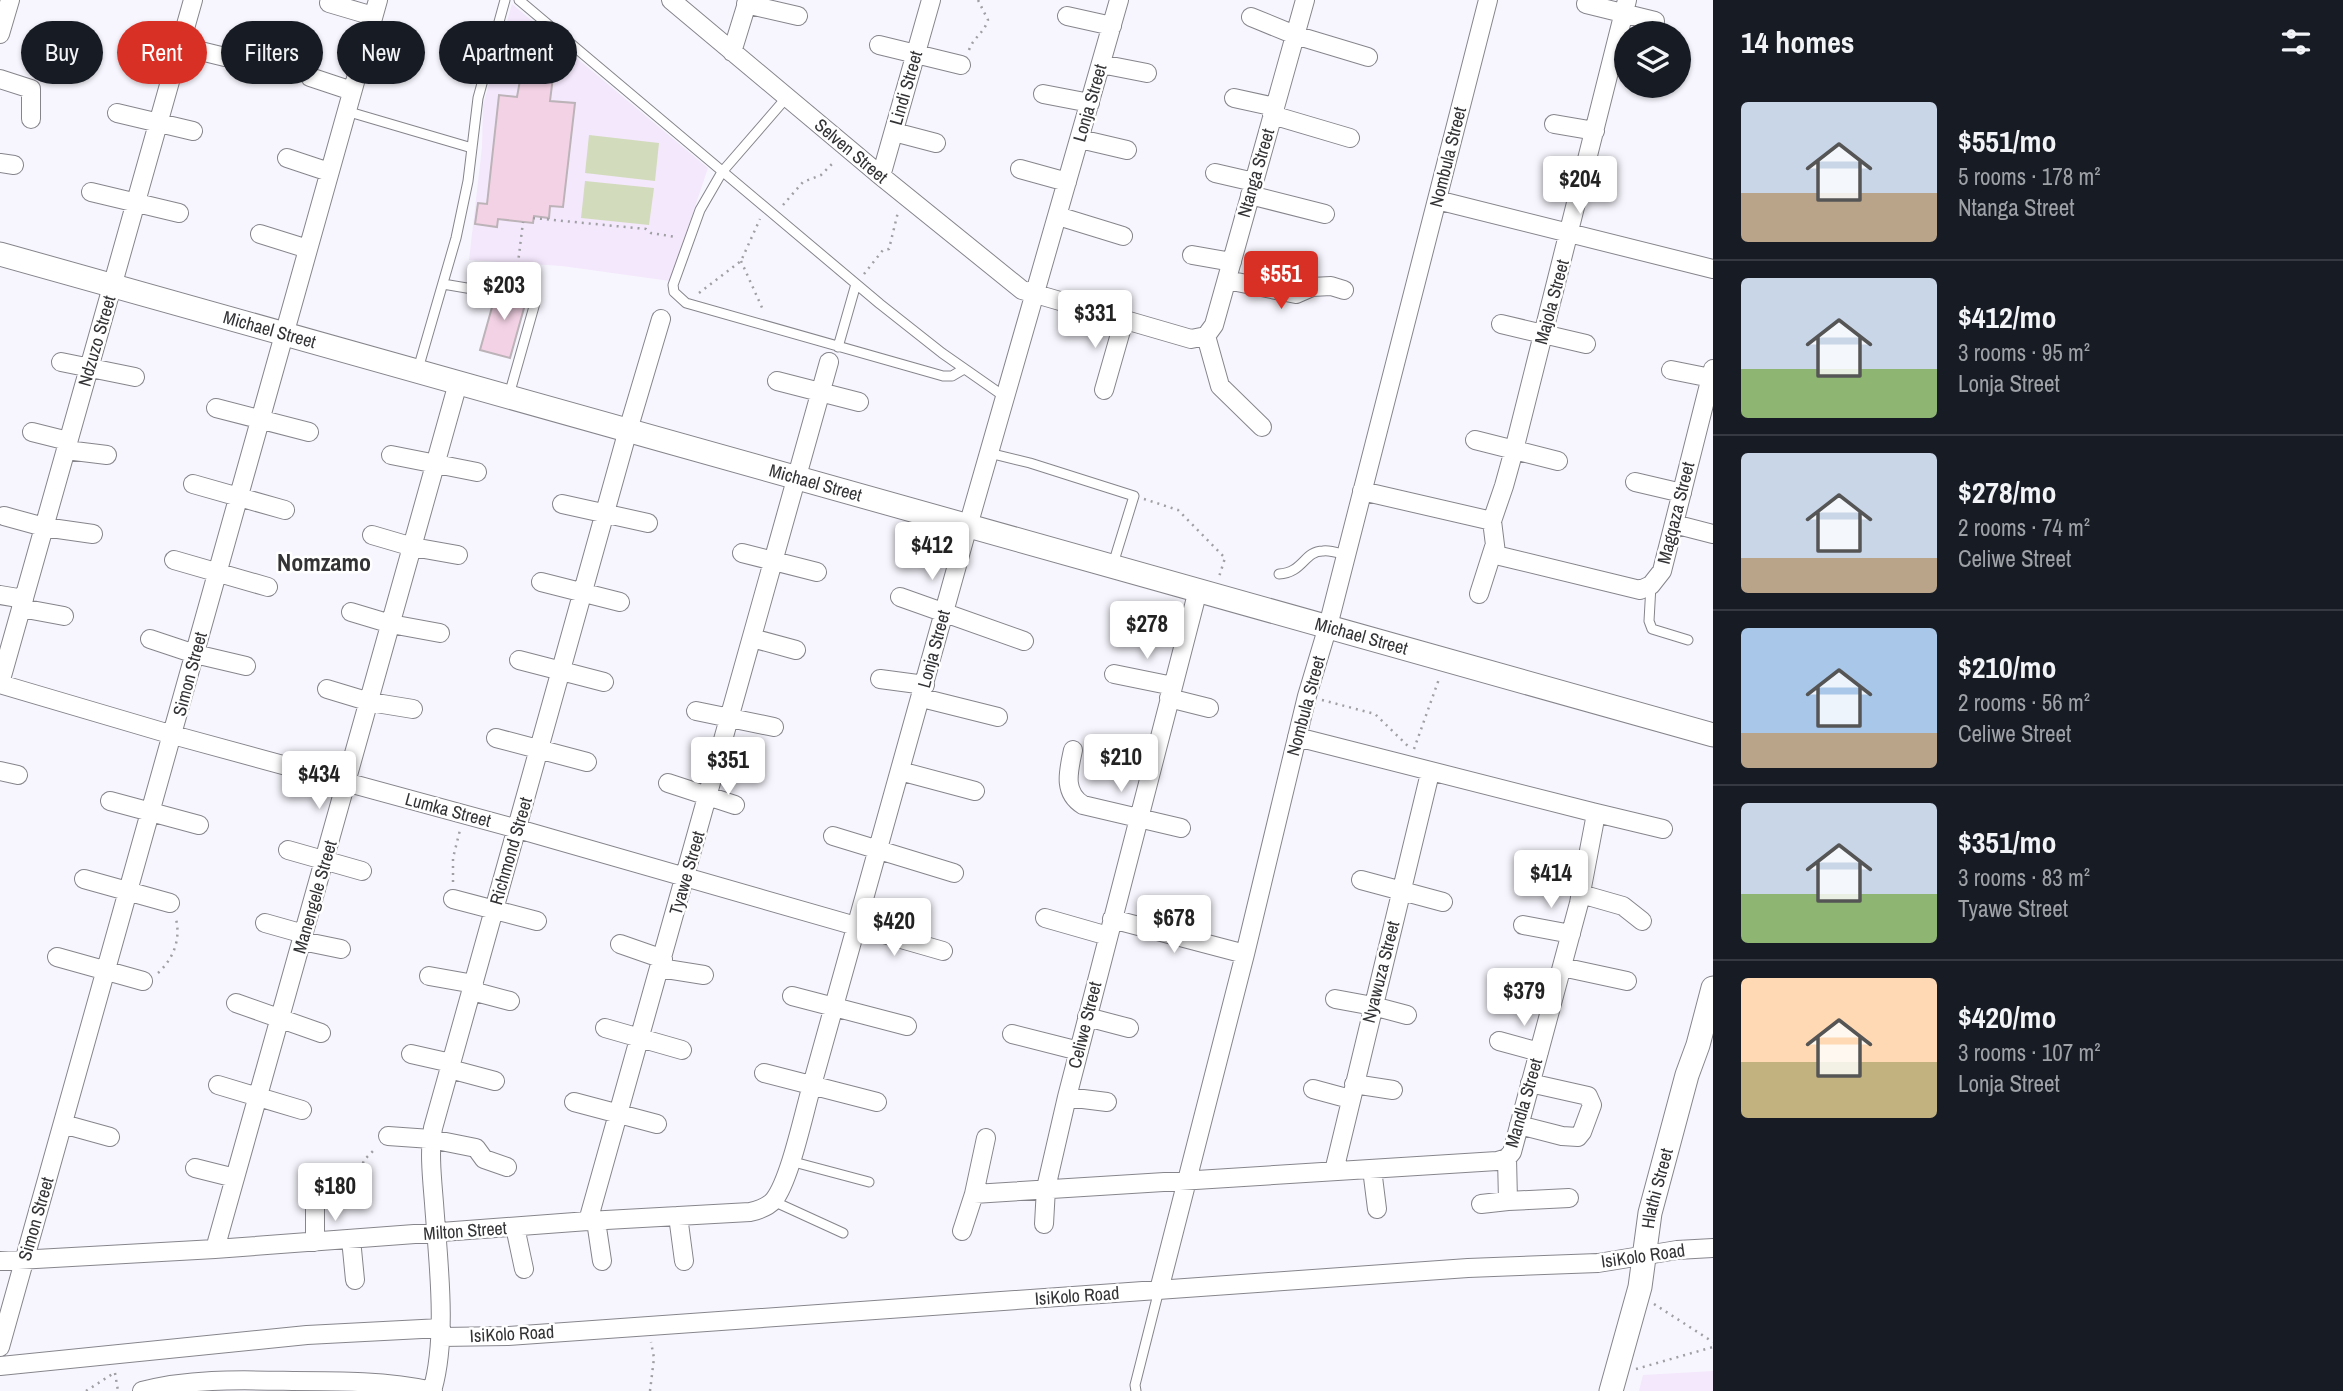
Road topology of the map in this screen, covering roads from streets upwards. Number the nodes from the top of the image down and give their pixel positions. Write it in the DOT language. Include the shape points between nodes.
graph roads {
  1 [pos="10,0"];
  2 [pos="193,0"];
  3 [pos="671,0"];
  4 [pos="931,0"];
  5 [pos="1119,0"];
  6 [pos="1305,0"];
  7 [pos="1488,0"];
  8 [pos="747,2"];
  9 [pos="329,4"];
  10 [pos="1586,4"];
  11 [pos="1625,6"];
  12 [pos="375,8"];
  13 [pos="798,16"];
  14 [pos="1067,16"];
  15 [pos="1251,17"];
  16 [pos="187,21"];
  17 [pos="1655,21"];
  18 [pos="1112,26"];
  19 [pos="0,34"];
  20 [pos="1296,35"];
  21 [pos="878,45"];
  22 [pos="733,52"];
  23 [pos="916,54"];
  24 [pos="1368,57"];
  25 [pos="1101,64"];
  26 [pos="961,65"];
  27 [pos="1147,73"];
  28 [pos="0,79"];
  29 [pos="323,81"];
  30 [pos="169,84"];
  31 [pos="352,90"];
  32 [pos="1043,94"];
  33 [pos="1234,98"];
  34 [pos="1090,103"];
  35 [pos="1274,111"];
  36 [pos="117,113"];
  37 [pos="31,119"];
  38 [pos="158,124"];
  39 [pos="1554,124"];
  40 [pos="194,131"];
  41 [pos="1595,131"];
  42 [pos="894,132"];
  43 [pos="1350,138"];
  44 [pos="1080,139"];
  45 [pos="936,143"];
  46 [pos="1127,150"];
  47 [pos="287,158"];
  48 [pos="1020,169"];
  49 [pos="329,172"];
  50 [pos="1215,173"];
  51 [pos="881,176"];
  52 [pos="1067,182"];
  53 [pos="1252,189"];
  54 [pos="91,192"];
  55 [pos="1437,200"];
  56 [pos="136,204"];
  57 [pos="179,213"];
  58 [pos="1325,214"];
  59 [pos="1058,216"];
  60 [pos="1570,233"];
  61 [pos="260,234"];
  62 [pos="1124,236"];
  63 [pos="308,248"];
  64 [pos="0,254"];
  65 [pos="1192,255"];
  66 [pos="1232,262"];
  67 [pos="1713,268"];
  68 [pos="1227,281"];
  69 [pos="113,285"];
  70 [pos="1344,290"];
  71 [pos="1036,295"];
  72 [pos="661,319"];
  73 [pos="1124,320"];
  74 [pos="1501,324"];
  75 [pos="284,334"];
  76 [pos="1543,335"];
  77 [pos="1206,336"];
  78 [pos="1586,344"];
  79 [pos="834,354"];
  80 [pos="61,362"];
  81 [pos="89,367"];
  82 [pos="1671,370"];
  83 [pos="1712,373"];
  84 [pos="135,377"];
  85 [pos="777,381"];
  86 [pos="458,383"];
  87 [pos="1104,390"];
  88 [pos="821,393"];
  89 [pos="859,402"];
  90 [pos="216,408"];
  91 [pos="1708,414"];
  92 [pos="260,421"];
  93 [pos="1262,427"];
  94 [pos="628,430"];
  95 [pos="32,432"];
  96 [pos="309,432"];
  97 [pos="1475,440"];
  98 [pos="67,446"];
  99 [pos="1514,450"];
  100 [pos="107,455"];
  101 [pos="391,455"];
  102 [pos="1558,461"];
  103 [pos="436,463"];
  104 [pos="477,472"];
  105 [pos="797,478"];
  106 [pos="1635,482"];
  107 [pos="193,484"];
  108 [pos="1362,491"];
  109 [pos="1682,493"];
  110 [pos="239,497"];
  111 [pos="562,504"];
  112 [pos="285,510"];
  113 [pos="605,512"];
  114 [pos="4,516"];
  115 [pos="1492,521"];
  116 [pos="648,523"];
  117 [pos="1674,524"];
  118 [pos="968,526"];
  119 [pos="44,527"];
  120 [pos="93,534"];
  121 [pos="1713,534"];
  122 [pos="372,536"];
  123 [pos="413,547"];
  124 [pos="1497,552"];
  125 [pos="742,553"];
  126 [pos="458,555"];
  127 [pos="174,560"];
  128 [pos="774,561"];
  129 [pos="218,572"];
  130 [pos="817,572"];
  131 [pos="541,582"];
  132 [pos="268,587"];
  133 [pos="583,591"];
  134 [pos="1206,592"];
  135 [pos="1479,594"];
  136 [pos="0,595"];
  137 [pos="900,597"];
  138 [pos="620,602"];
  139 [pos="22,604"];
  140 [pos="351,612"];
  141 [pos="944,612"];
  142 [pos="64,616"];
  143 [pos="391,624"];
  144 [pos="1328,626"];
  145 [pos="440,633"];
  146 [pos="752,638"];
  147 [pos="150,639"];
  148 [pos="1024,641"];
  149 [pos="796,650"];
  150 [pos="195,654"];
  151 [pos="519,660"];
  152 [pos="246,666"];
  153 [pos="561,671"];
  154 [pos="1114,674"];
  155 [pos="880,679"];
  156 [pos="604,682"];
  157 [pos="0,683"];
  158 [pos="327,689"];
  159 [pos="923,691"];
  160 [pos="1171,692"];
  161 [pos="369,702"];
  162 [pos="1209,708"];
  163 [pos="413,709"];
  164 [pos="696,711"];
  165 [pos="998,717"];
  166 [pos="730,718"];
  167 [pos="774,727"];
  168 [pos="1713,734"];
  169 [pos="173,735"];
  170 [pos="1297,737"];
  171 [pos="496,738"];
  172 [pos="540,749"];
  173 [pos="1073,750"];
  174 [pos="587,762"];
  175 [pos="0,771"];
  176 [pos="900,771"];
  177 [pos="1430,773"];
  178 [pos="18,775"];
  179 [pos="668,783"];
  180 [pos="347,784"];
  181 [pos="975,791"];
  182 [pos="709,796"];
  183 [pos="110,801"];
  184 [pos="735,804"];
  185 [pos="1592,812"];
  186 [pos="151,813"];
  187 [pos="1139,818"];
  188 [pos="199,825"];
  189 [pos="1181,828"];
  190 [pos="518,829"];
  191 [pos="1663,829"];
  192 [pos="833,836"];
  193 [pos="877,849"];
  194 [pos="288,850"];
  195 [pos="325,861"];
  196 [pos="362,871"];
  197 [pos="954,873"];
  198 [pos="686,877"];
  199 [pos="84,879"];
  200 [pos="1361,880"];
  201 [pos="1401,891"];
  202 [pos="128,893"];
  203 [pos="1581,894"];
  204 [pos="453,899"];
  205 [pos="1443,902"];
  206 [pos="170,904"];
  207 [pos="495,909"];
  208 [pos="1045,918"];
  209 [pos="537,921"];
  210 [pos="1642,922"];
  211 [pos="265,923"];
  212 [pos="1524,925"];
  213 [pos="856,927"];
  214 [pos="1110,928"];
  215 [pos="1571,933"];
  216 [pos="303,938"];
  217 [pos="620,944"];
  218 [pos="341,948"];
  219 [pos="943,951"];
  220 [pos="1245,954"];
  221 [pos="57,957"];
  222 [pos="662,963"];
  223 [pos="1562,967"];
  224 [pos="107,970"];
  225 [pos="704,975"];
  226 [pos="429,976"];
  227 [pos="143,981"];
  228 [pos="1627,981"];
  229 [pos="473,988"];
  230 [pos="1713,988"];
  231 [pos="792,996"];
  232 [pos="1335,999"];
  233 [pos="510,1001"];
  234 [pos="236,1003"];
  235 [pos="835,1006"];
  236 [pos="1373,1006"];
  237 [pos="1407,1016"];
  238 [pos="1087,1017"];
  239 [pos="280,1020"];
  240 [pos="907,1026"];
  241 [pos="605,1028"];
  242 [pos="1129,1028"];
  243 [pos="321,1033"];
  244 [pos="1012,1034"];
  245 [pos="640,1038"];
  246 [pos="1499,1041"];
  247 [pos="682,1050"];
  248 [pos="1079,1051"];
  249 [pos="1539,1052"];
  250 [pos="411,1054"];
  251 [pos="451,1066"];
  252 [pos="764,1073"];
  253 [pos="495,1081"];
  254 [pos="1530,1083"];
  255 [pos="218,1085"];
  256 [pos="812,1085"];
  257 [pos="1313,1089"];
  258 [pos="1392,1090"];
  259 [pos="1352,1092"];
  260 [pos="1067,1097"];
  261 [pos="258,1098"];
  262 [pos="574,1102"];
  263 [pos="877,1102"];
  264 [pos="1107,1102"];
  265 [pos="302,1110"];
  266 [pos="619,1113"];
  267 [pos="63,1124"];
  268 [pos="657,1124"];
  269 [pos="1519,1125"];
  270 [pos="388,1136"];
  271 [pos="110,1137"];
  272 [pos="986,1138"];
  273 [pos="431,1139"];
  274 [pos="1507,1158"];
  275 [pos="507,1167"];
  276 [pos="195,1168"];
  277 [pos="1372,1169"];
  278 [pos="1334,1171"];
  279 [pos="235,1178"];
  280 [pos="1186,1181"];
  281 [pos="1046,1188"];
  282 [pos="974,1194"];
  283 [pos="1569,1198"];
  284 [pos="773,1201"];
  285 [pos="1508,1201"];
  286 [pos="316,1204"];
  287 [pos="1481,1204"];
  288 [pos="1377,1209"];
  289 [pos="678,1216"];
  290 [pos="592,1221"];
  291 [pos="1044,1224"];
  292 [pos="515,1227"];
  293 [pos="962,1231"];
  294 [pos="436,1233"];
  295 [pos="351,1239"];
  296 [pos="316,1242"];
  297 [pos="1713,1248"];
  298 [pos="215,1249"];
  299 [pos="1644,1255"];
  300 [pos="24,1259"];
  301 [pos="0,1261"];
  302 [pos="601,1261"];
  303 [pos="684,1261"];
  304 [pos="524,1269"];
  305 [pos="355,1280"];
  306 [pos="1159,1290"];
  307 [pos="441,1333"];
  308 [pos="0,1347"];
  309 [pos="0,1366"];
  310 [pos="1613,1382"];
  311 [pos="142,1391"];
  312 [pos="432,1391"];
  1 -- 19 [label="street"];
  2 -- 16 [label="street, Ndzuzo Street"];
  3 -- 22 [label="street, Selven Street"];
  4 -- 23 [label="street, Lindi Street"];
  5 -- 18 [label="street, Lonja Street"];
  6 -- 20 [label="street, Ntanga Street"];
  7 -- 55 [label="street, Nombula Street"];
  8 -- 13 [label="street"];
  8 -- 22 [label="street"];
  9 -- 12 [label="street"];
  10 -- 11 [label="street"];
  11 -- 17 [label="street"];
  11 -- 41 [label="street, Majola Street"];
  12 -- 31 [label="street, Simon Street"];
  14 -- 18 [label="street"];
  15 -- 20 [label="street"];
  18 -- 25 [label="street, Lonja Street"];
  20 -- 24 [label="street"];
  20 -- 35 [label="street, Ntanga Street"];
  21 -- 23 [label="street"];
  22 -- 51 [label="street, Selven Street"];
  23 -- 26 [label="street"];
  23 -- 42 [label="street, Lindi Street"];
  25 -- 27 [label="street"];
  25 -- 34 [label="street, Lonja Street"];
  28 -- 37 [label="street" via="31,89"];
  29 -- 31 [label="street"];
  30 -- 38 [label="street, Ndzuzo Street"];
  31 -- 49 [label="street, Simon Street"];
  32 -- 34 [label="street"];
  33 -- 35 [label="street"];
  34 -- 44 [label="street, Lonja Street"];
  35 -- 43 [label="street"];
  35 -- 53 [label="street, Ntanga Street"];
  36 -- 38 [label="street"];
  38 -- 40 [label="street"];
  38 -- 56 [label="street, Ndzuzo Street"];
  39 -- 41 [label="street"];
  41 -- 60 [label="street, Majola Street"];
  42 -- 45 [label="street"];
  42 -- 51 [label="street, Lindi Street"];
  44 -- 46 [label="street"];
  44 -- 52 [label="street, Lonja Street"];
  47 -- 49 [label="street"];
  48 -- 52 [label="street"];
  49 -- 63 [label="street, Simon Street"];
  50 -- 53 [label="street"];
  51 -- 71 [label="street, Selven Street" via="1008,280"];
  52 -- 59 [label="street, Lonja Street"];
  53 -- 58 [label="street"];
  53 -- 66 [label="street, Ntanga Street"];
  54 -- 56 [label="street"];
  55 -- 60 [label="street"];
  55 -- 108 [label="street, Nombula Street"];
  56 -- 57 [label="street"];
  56 -- 69 [label="street, Ndzuzo Street"];
  59 -- 62 [label="street"];
  59 -- 71 [label="street, Lonja Street"];
  60 -- 67 [label="street"];
  60 -- 76 [label="street, Majola Street"];
  61 -- 63 [label="street"];
  63 -- 75 [label="street, Simon Street"];
  64 -- 69 [label="street, Michael Street"];
  65 -- 66 [label="street"];
  66 -- 68 [label="street, Ntanga Street"];
  68 -- 70 [label="street" via="1296,294 1312,287"];
  68 -- 77 [label="street, Ntanga Street" via="1214,325"];
  69 -- 75 [label="street, Michael Street"];
  69 -- 81 [label="street, Ndzuzo Street"];
  71 -- 73 [label="street"];
  71 -- 118 [label="street, Lonja Street"];
  72 -- 94 [label="street, Richmond Street"];
  73 -- 77 [label="street" via="1191,339"];
  73 -- 87 [label="street"];
  74 -- 76 [label="street"];
  75 -- 86 [label="street, Michael Street"];
  75 -- 92 [label="street, Simon Street"];
  76 -- 78 [label="street"];
  76 -- 99 [label="street, Majola Street"];
  77 -- 93 [label="street" via="1220,386"];
  79 -- 88 [label="street, Tyawe Street"];
  80 -- 81 [label="street"];
  81 -- 84 [label="street"];
  81 -- 98 [label="street, Ndzuzo Street"];
  82 -- 83 [label="street"];
  83 -- 91 [label="street, Magqaza Street"];
  85 -- 88 [label="street"];
  86 -- 94 [label="street, Michael Street"];
  86 -- 103 [label="street, Manengele Street"];
  88 -- 89 [label="street"];
  88 -- 105 [label="street, Tyawe Street"];
  90 -- 92 [label="street"];
  91 -- 109 [label="street, Magqaza Street"];
  92 -- 96 [label="street"];
  92 -- 110 [label="street, Simon Street"];
  94 -- 105 [label="street, Michael Street"];
  94 -- 113 [label="street, Richmond Street"];
  95 -- 98 [label="street"];
  97 -- 99 [label="street"];
  98 -- 100 [label="street"];
  98 -- 119 [label="street, Ndzuzo Street"];
  99 -- 102 [label="street"];
  99 -- 115 [label="street, Majola Street"];
  101 -- 103 [label="street"];
  103 -- 104 [label="street"];
  103 -- 123 [label="street, Manengele Street"];
  105 -- 118 [label="street, Michael Street"];
  105 -- 128 [label="street, Tyawe Street"];
  106 -- 109 [label="street"];
  107 -- 110 [label="street"];
  108 -- 115 [label="street"];
  108 -- 144 [label="street, Nombula Street"];
  109 -- 117 [label="street, Magqaza Street"];
  110 -- 112 [label="street"];
  110 -- 129 [label="street, Simon Street"];
  111 -- 113 [label="street"];
  113 -- 116 [label="street"];
  113 -- 133 [label="street, Richmond Street"];
  114 -- 119 [label="street"];
  115 -- 124 [label="street, Majola Street"];
  117 -- 121 [label="street"];
  117 -- 124 [label="street, Magqaza Street" via="1662,572 1640,590"];
  118 -- 134 [label="street, Michael Street"];
  118 -- 141 [label="street, Lonja Street"];
  119 -- 120 [label="street"];
  119 -- 139 [label="street, Ndzuzo Street"];
  122 -- 123 [label="street"];
  123 -- 126 [label="street"];
  123 -- 143 [label="street, Manengele Street"];
  124 -- 135 [label="street"];
  125 -- 128 [label="street"];
  127 -- 129 [label="street"];
  128 -- 130 [label="street"];
  128 -- 146 [label="street, Tyawe Street"];
  129 -- 132 [label="street"];
  129 -- 150 [label="street, Simon Street"];
  131 -- 133 [label="street"];
  133 -- 138 [label="street"];
  133 -- 153 [label="street, Richmond Street"];
  134 -- 144 [label="street, Michael Street"];
  134 -- 160 [label="street, Celiwe Street"];
  136 -- 139 [label="street"];
  137 -- 141 [label="street"];
  139 -- 142 [label="street"];
  139 -- 157 [label="street, Ndzuzo Street"];
  140 -- 143 [label="street"];
  141 -- 148 [label="street"];
  141 -- 159 [label="street, Lonja Street"];
  143 -- 145 [label="street"];
  143 -- 161 [label="street, Manengele Street"];
  144 -- 168 [label="street, Michael Street"];
  144 -- 170 [label="street, Nombula Street"];
  146 -- 149 [label="street"];
  146 -- 166 [label="street, Tyawe Street"];
  147 -- 150 [label="street"];
  150 -- 152 [label="street"];
  150 -- 169 [label="street, Simon Street"];
  151 -- 153 [label="street"];
  153 -- 156 [label="street"];
  153 -- 172 [label="street, Richmond Street"];
  154 -- 160 [label="street"];
  155 -- 159 [label="street"];
  157 -- 169 [label="street, Lumka Street"];
  158 -- 161 [label="street"];
  159 -- 165 [label="street"];
  159 -- 176 [label="street, Lonja Street"];
  160 -- 162 [label="street"];
  160 -- 187 [label="street, Celiwe Street"];
  161 -- 163 [label="street"];
  161 -- 180 [label="street, Manengele Street"];
  164 -- 166 [label="street"];
  166 -- 167 [label="street"];
  166 -- 182 [label="street, Tyawe Street"];
  169 -- 180 [label="street, Lumka Street"];
  169 -- 186 [label="street, Simon Street"];
  170 -- 177 [label="street"];
  170 -- 220 [label="street, Nombula Street"];
  171 -- 172 [label="street"];
  172 -- 174 [label="street"];
  172 -- 190 [label="street, Richmond Street"];
  173 -- 187 [label="street" via="1068,778 1073,797 1083,805"];
  175 -- 178 [label="street"];
  176 -- 181 [label="street"];
  176 -- 193 [label="street, Lonja Street"];
  177 -- 185 [label="street"];
  177 -- 201 [label="street, Nyawuza Street"];
  179 -- 182 [label="street"];
  180 -- 190 [label="street, Lumka Street"];
  180 -- 195 [label="street, Manengele Street"];
  182 -- 184 [label="street"];
  182 -- 198 [label="street, Tyawe Street"];
  183 -- 186 [label="street"];
  185 -- 191 [label="street"];
  185 -- 203 [label="street, Mandla Street" via="1595,819"];
  186 -- 188 [label="street"];
  186 -- 202 [label="street, Simon Street"];
  187 -- 189 [label="street"];
  187 -- 214 [label="street, Celiwe Street"];
  190 -- 198 [label="street, Lumka Street"];
  190 -- 207 [label="street, Richmond Street"];
  192 -- 193 [label="street"];
  193 -- 197 [label="street"];
  193 -- 213 [label="street, Lonja Street"];
  194 -- 195 [label="street"];
  195 -- 196 [label="street"];
  195 -- 216 [label="street, Manengele Street"];
  198 -- 213 [label="street, Lumka Street"];
  198 -- 222 [label="street, Tyawe Street"];
  199 -- 202 [label="street"];
  200 -- 201 [label="street"];
  201 -- 205 [label="street"];
  201 -- 236 [label="street, Nyawuza Street"];
  202 -- 206 [label="street"];
  202 -- 224 [label="street, Simon Street"];
  203 -- 210 [label="street" via="1623,906"];
  203 -- 215 [label="street, Mandla Street"];
  204 -- 207 [label="street"];
  207 -- 209 [label="street"];
  207 -- 229 [label="street, Richmond Street"];
  208 -- 214 [label="street"];
  211 -- 216 [label="street"];
  212 -- 215 [label="street"];
  213 -- 219 [label="street, Lumka Street"];
  213 -- 235 [label="street, Lonja Street"];
  214 -- 220 [label="street"];
  214 -- 238 [label="street, Celiwe Street"];
  215 -- 223 [label="street, Mandla Street"];
  216 -- 218 [label="street"];
  216 -- 239 [label="street, Manengele Street"];
  217 -- 222 [label="street"];
  220 -- 280 [label="street, Nombula Street"];
  221 -- 224 [label="street"];
  222 -- 225 [label="street"];
  222 -- 245 [label="street, Tyawe Street"];
  223 -- 228 [label="street"];
  223 -- 249 [label="street, Mandla Street"];
  224 -- 227 [label="street"];
  224 -- 267 [label="street, Simon Street"];
  226 -- 229 [label="street"];
  229 -- 233 [label="street"];
  229 -- 251 [label="street, Richmond Street"];
  230 -- 299 [label="street, Hlathi Street" via="1650,1213"];
  231 -- 235 [label="street"];
  232 -- 236 [label="street"];
  234 -- 239 [label="street"];
  235 -- 240 [label="street"];
  235 -- 256 [label="street, Lonja Street"];
  236 -- 237 [label="street"];
  236 -- 259 [label="street, Nyawuza Street"];
  238 -- 242 [label="street"];
  238 -- 248 [label="street, Celiwe Street"];
  239 -- 243 [label="street"];
  239 -- 261 [label="street, Manengele Street"];
  241 -- 245 [label="street"];
  244 -- 248 [label="street"];
  245 -- 247 [label="street"];
  245 -- 266 [label="street, Tyawe Street"];
  246 -- 249 [label="street"];
  248 -- 260 [label="street, Celiwe Street"];
  249 -- 254 [label="street, Mandla Street"];
  250 -- 251 [label="street"];
  251 -- 253 [label="street"];
  251 -- 273 [label="street, Richmond Street"];
  252 -- 256 [label="street"];
  254 -- 269 [label="street, Mandla Street"];
  254 -- 269 [label="street" via="1588,1096 1592,1105 1578,1136"];
  255 -- 261 [label="street"];
  256 -- 263 [label="street"];
  256 -- 284 [label="street, Lonja Street"];
  257 -- 259 [label="street"];
  258 -- 259 [label="street"];
  259 -- 278 [label="street, Nyawuza Street"];
  260 -- 264 [label="street"];
  260 -- 281 [label="street, Celiwe Street"];
  261 -- 265 [label="street"];
  261 -- 279 [label="street, Manengele Street"];
  262 -- 266 [label="street"];
  266 -- 268 [label="street"];
  266 -- 290 [label="street, Tyawe Street"];
  267 -- 271 [label="street"];
  267 -- 300 [label="street, Simon Street"];
  269 -- 274 [label="street, Mandla Street"];
  270 -- 273 [label="street"];
  272 -- 282 [label="street"];
  273 -- 275 [label="street" via="476,1148 484,1159"];
  273 -- 294 [label="street, Richmond Street"];
  274 -- 277 [label="street, Mandla Street"];
  274 -- 285 [label="street"];
  276 -- 279 [label="street"];
  277 -- 278 [label="street, Mandla Street"];
  277 -- 288 [label="street"];
  278 -- 280 [label="street, Mandla Street"];
  279 -- 298 [label="street, Manengele Street"];
  280 -- 281 [label="street, Mandla Street"];
  280 -- 306 [label="street, Nombula Street"];
  281 -- 282 [label="street"];
  281 -- 291 [label="street, Celiwe Street"];
  282 -- 293 [label="street"];
  283 -- 285 [label="street"];
  284 -- 289 [label="street, Milton Street" via="750,1212"];
  285 -- 287 [label="street"];
  286 -- 296 [label="street"];
  289 -- 290 [label="street, Milton Street"];
  289 -- 303 [label="street"];
  290 -- 292 [label="street, Milton Street"];
  290 -- 302 [label="street"];
  292 -- 294 [label="street, Milton Street"];
  292 -- 304 [label="street"];
  294 -- 295 [label="street, Milton Street"];
  294 -- 307 [label="street, Richmond Street"];
  295 -- 296 [label="street, Milton Street"];
  295 -- 305 [label="street"];
  296 -- 298 [label="street, Milton Street"];
  297 -- 299 [label="street, IsiKolo Road"];
  298 -- 300 [label="street, Milton Street"];
  299 -- 306 [label="street, IsiKolo Road" via="1598,1264 1505,1265"];
  299 -- 310 [label="street, Hlathi Street" via="1640,1287"];
  300 -- 301 [label="street, Milton Street"];
  300 -- 308 [label="street, Simon Street"];
  306 -- 307 [label="street, IsiKolo Road" via="508,1336"];
  307 -- 309 [label="street, IsiKolo Road" via="307,1335"];
  307 -- 312 [label="street, Richmond Street"];
  311 -- 312 [label="street" via="225,1380 362,1381"];
}
